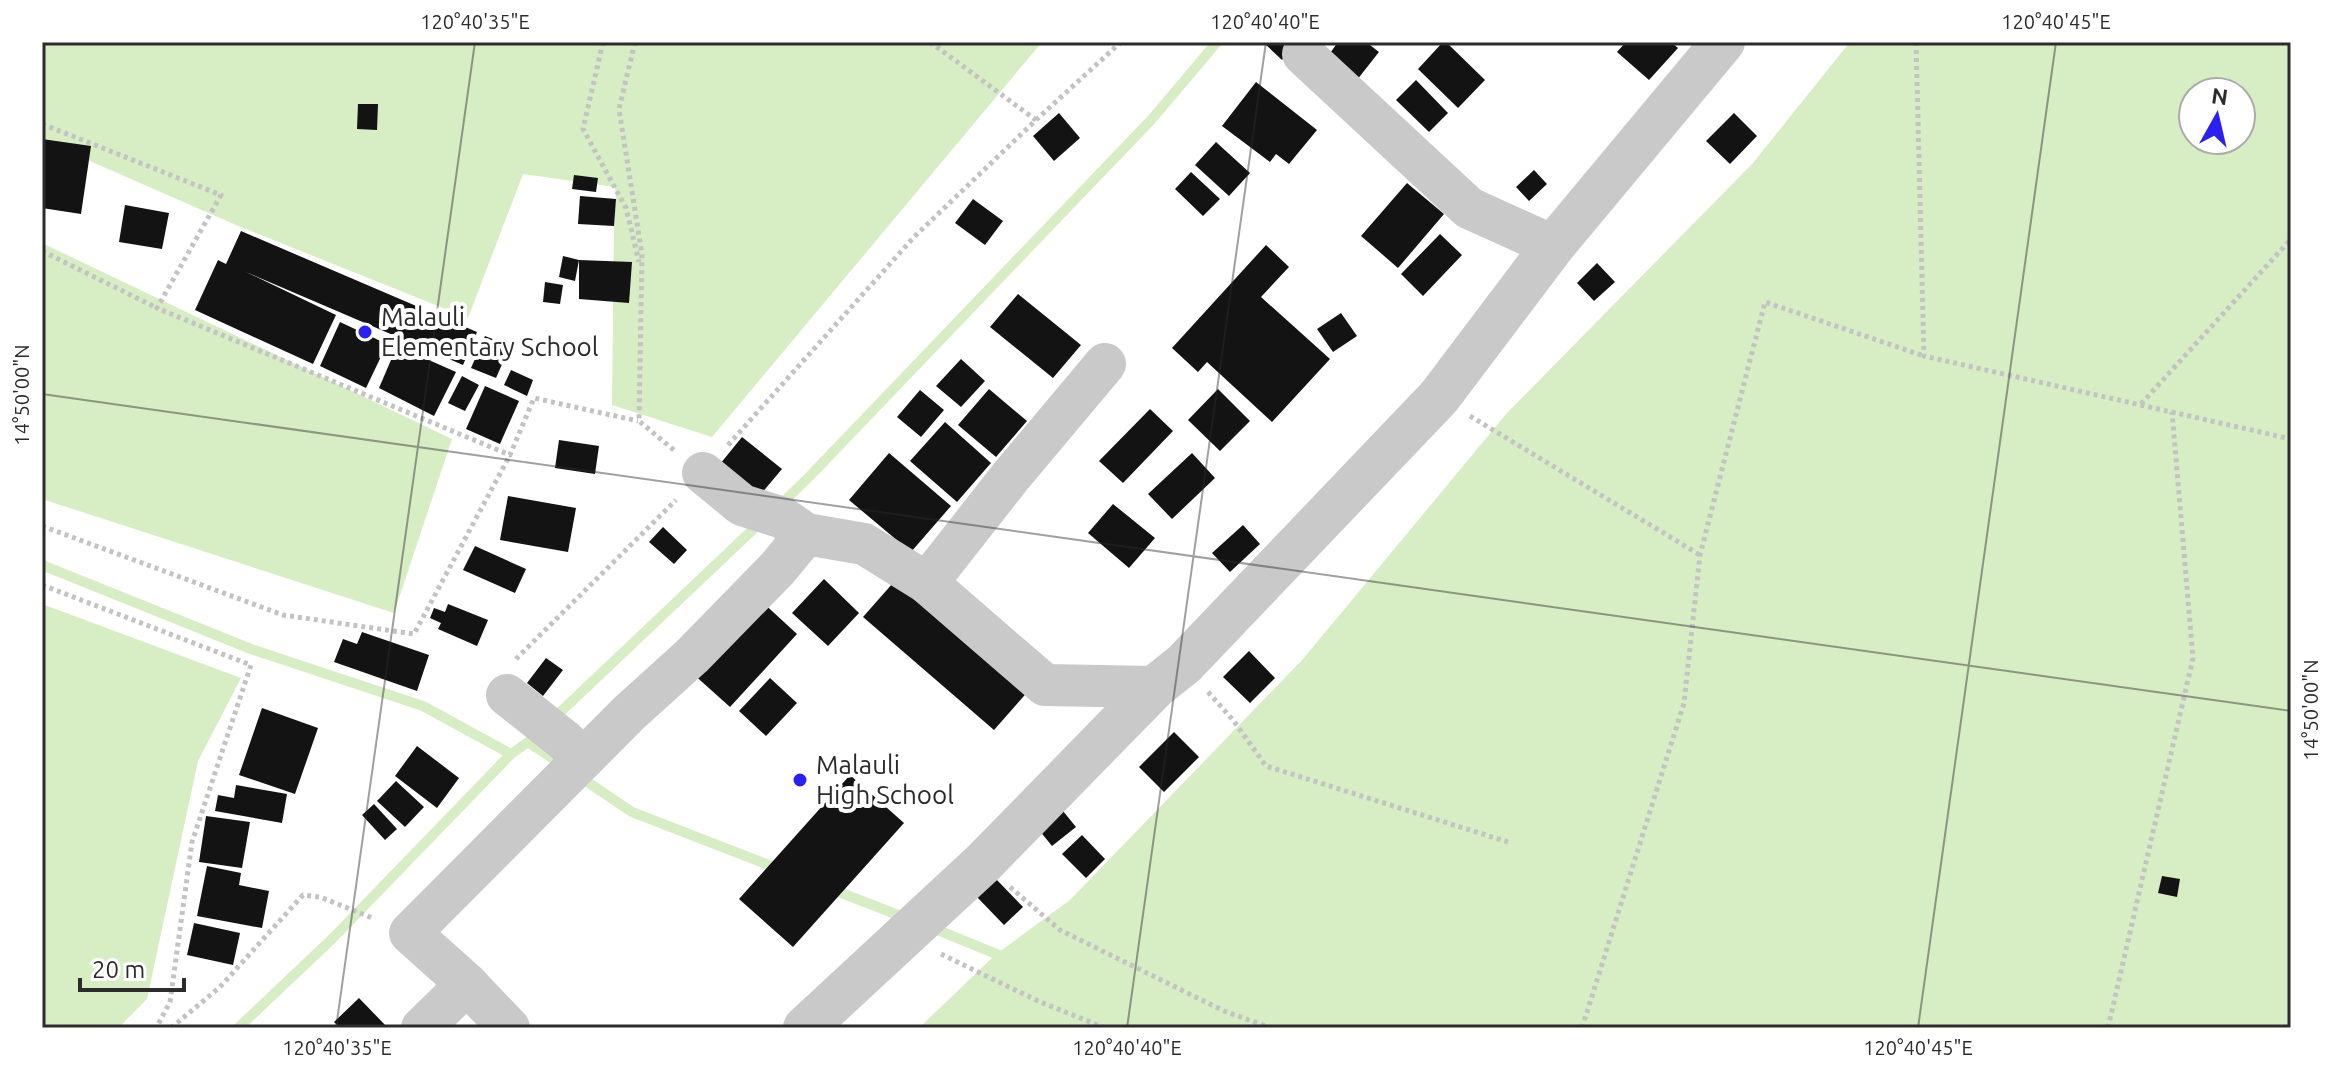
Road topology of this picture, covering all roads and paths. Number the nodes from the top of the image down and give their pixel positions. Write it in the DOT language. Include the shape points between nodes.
graph roads {
  1 [pos="603,42"];
  2 [pos="635,42"];
  3 [pos="930,42"];
  4 [pos="1121,42"];
  5 [pos="1723,42"];
  6 [pos="1916,42"];
  7 [pos="1303,54"];
  8 [pos="1036,120"];
  9 [pos="42,124"];
  10 [pos="2291,239"];
  11 [pos="1553,246"];
  12 [pos="42,251"];
  13 [pos="642,271"];
  14 [pos="157,308"];
  15 [pos="1924,356"];
  16 [pos="1105,364"];
  17 [pos="1439,397"];
  18 [pos="2141,405"];
  19 [pos="2172,412"];
  20 [pos="639,421"];
  21 [pos="2291,439"];
  22 [pos="510,455"];
  23 [pos="703,473"];
  24 [pos="42,526"];
  25 [pos="794,526"];
  26 [pos="1700,555"];
  27 [pos="927,583"];
  28 [pos="42,585"];
  29 [pos="1169,675"];
  30 [pos="507,695"];
  31 [pos="570,763"];
  32 [pos="1508,842"];
  33 [pos="983,863"];
  34 [pos="367,916"];
  35 [pos="908,933"];
  36 [pos="467,984"];
  37 [pos="156,1028"];
  38 [pos="171,1028"];
  39 [pos="422,1028"];
  40 [pos="509,1028"];
  41 [pos="805,1028"];
  42 [pos="1105,1028"];
  43 [pos="1271,1028"];
  44 [pos="1582,1028"];
  45 [pos="2108,1028"];
  1 -- 13 [label="path" via="583,129 626,208"];
  2 -- 13 [label="path" via="619,109"];
  3 -- 8 [label="path"];
  4 -- 8 [label="path"];
  5 -- 11 [label="street"];
  6 -- 15 [label="path"];
  7 -- 11 [label="street" via="1469,208"];
  8 -- 23 [label="path" via="914,237"];
  9 -- 14 [label="path" via="221,195"];
  10 -- 18 [label="path"];
  11 -- 17 [label="street"];
  12 -- 14 [label="path"];
  13 -- 20 [label="path"];
  14 -- 22 [label="path"];
  15 -- 18 [label="path"];
  15 -- 26 [label="path" via="1765,302"];
  16 -- 27 [label="street"];
  17 -- 26 [label="path"];
  17 -- 29 [label="street"];
  18 -- 19 [label="path"];
  19 -- 21 [label="path"];
  19 -- 45 [label="path" via="2193,658"];
  20 -- 22 [label="path" via="534,398"];
  20 -- 23 [label="path"];
  22 -- 24 [label="path" via="414,634 283,615"];
  23 -- 25 [label="street" via="742,505"];
  23 -- 30 [label="path" via="495,680"];
  25 -- 27 [label="street" via="864,544"];
  25 -- 31 [label="street" via="777,569 703,645"];
  26 -- 44 [label="path" via="1684,703"];
  27 -- 29 [label="street" via="1045,685"];
  28 -- 37 [label="path" via="251,665 192,842 170,1002"];
  29 -- 32 [label="path" via="1233,720 1266,766"];
  29 -- 33 [label="street"];
  30 -- 31 [label="street"];
  31 -- 36 [label="street" via="410,933"];
  33 -- 35 [label="street"];
  33 -- 43 [label="path" via="1060,930 1224,1011"];
  34 -- 38 [label="path" via="303,895 220,987"];
  35 -- 41 [label="street"];
  35 -- 42 [label="path" via="1038,1001"];
  36 -- 39 [label="street"];
  36 -- 40 [label="street"];
}
